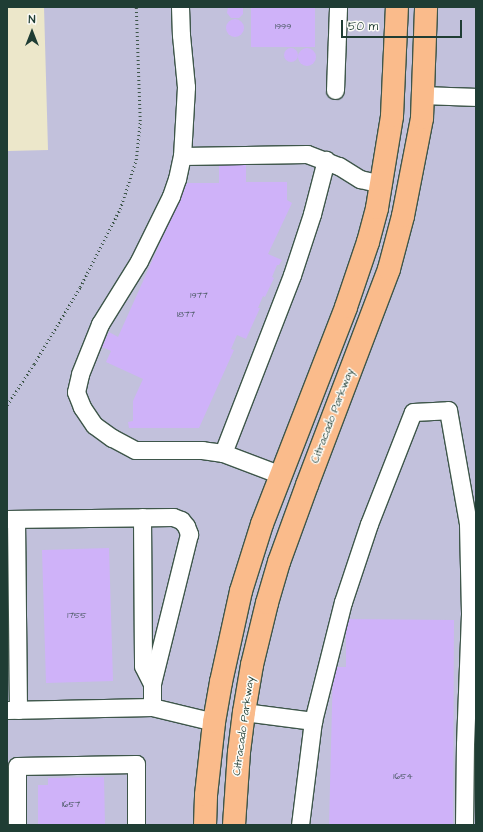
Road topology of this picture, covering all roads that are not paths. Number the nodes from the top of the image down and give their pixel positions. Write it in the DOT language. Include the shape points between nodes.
graph roads {
  1 [pos="180,7"];
  2 [pos="338,7"];
  3 [pos="397,7"];
  4 [pos="426,7"];
  5 [pos="335,90"];
  6 [pos="423,95"];
  7 [pos="476,97"];
  8 [pos="182,156"];
  9 [pos="326,160"];
  10 [pos="382,184"];
  11 [pos="223,453"];
  12 [pos="281,475"];
  13 [pos="307,485"];
  14 [pos="142,517"];
  15 [pos="12,519"];
  16 [pos="152,684"];
  17 [pos="152,707"];
  18 [pos="12,710"];
  19 [pos="244,712"];
  20 [pos="313,721"];
  21 [pos="214,722"];
  22 [pos="17,825"];
  23 [pos="136,825"];
  24 [pos="205,825"];
  25 [pos="234,825"];
  26 [pos="300,825"];
  27 [pos="464,825"];
  1 -- 8 [label="lane" via="186,87"];
  2 -- 5 [label="lane"];
  3 -- 10 [label="main road" via="392,116"];
  4 -- 6 [label="main road, Citracado Parkway"];
  6 -- 7 [label="lane"];
  6 -- 13 [label="main road, Citracado Parkway" via="412,179 391,262"];
  8 -- 9 [label="lane" via="307,154"];
  8 -- 11 [label="lane" via="171,196 139,261 100,324 80,374 76,392 94,425 135,450 202,450"];
  9 -- 10 [label="lane" via="360,179"];
  9 -- 11 [label="lane" via="292,275"];
  10 -- 12 [label="main road" via="368,242"];
  11 -- 12 [label="lane"];
  12 -- 13 [label="main road"];
  12 -- 21 [label="main road" via="241,591"];
  13 -- 19 [label="main road, Citracado Parkway" via="267,603"];
  14 -- 15 [label="lane"];
  14 -- 16 [label="lane" via="143,666"];
  14 -- 16 [label="lane" via="173,517 181,520 189,534"];
  15 -- 18 [label="lane"];
  16 -- 17 [label="lane"];
  17 -- 18 [label="lane"];
  17 -- 21 [label="lane"];
  19 -- 20 [label="lane"];
  19 -- 25 [label="main road, Citracado Parkway"];
  20 -- 26 [label="lane"];
  20 -- 27 [label="lane" via="343,602 369,524 413,412 448,410 468,524 470,614"];
  21 -- 24 [label="main road"];
  22 -- 23 [label="lane" via="17,766 136,764"];
}
